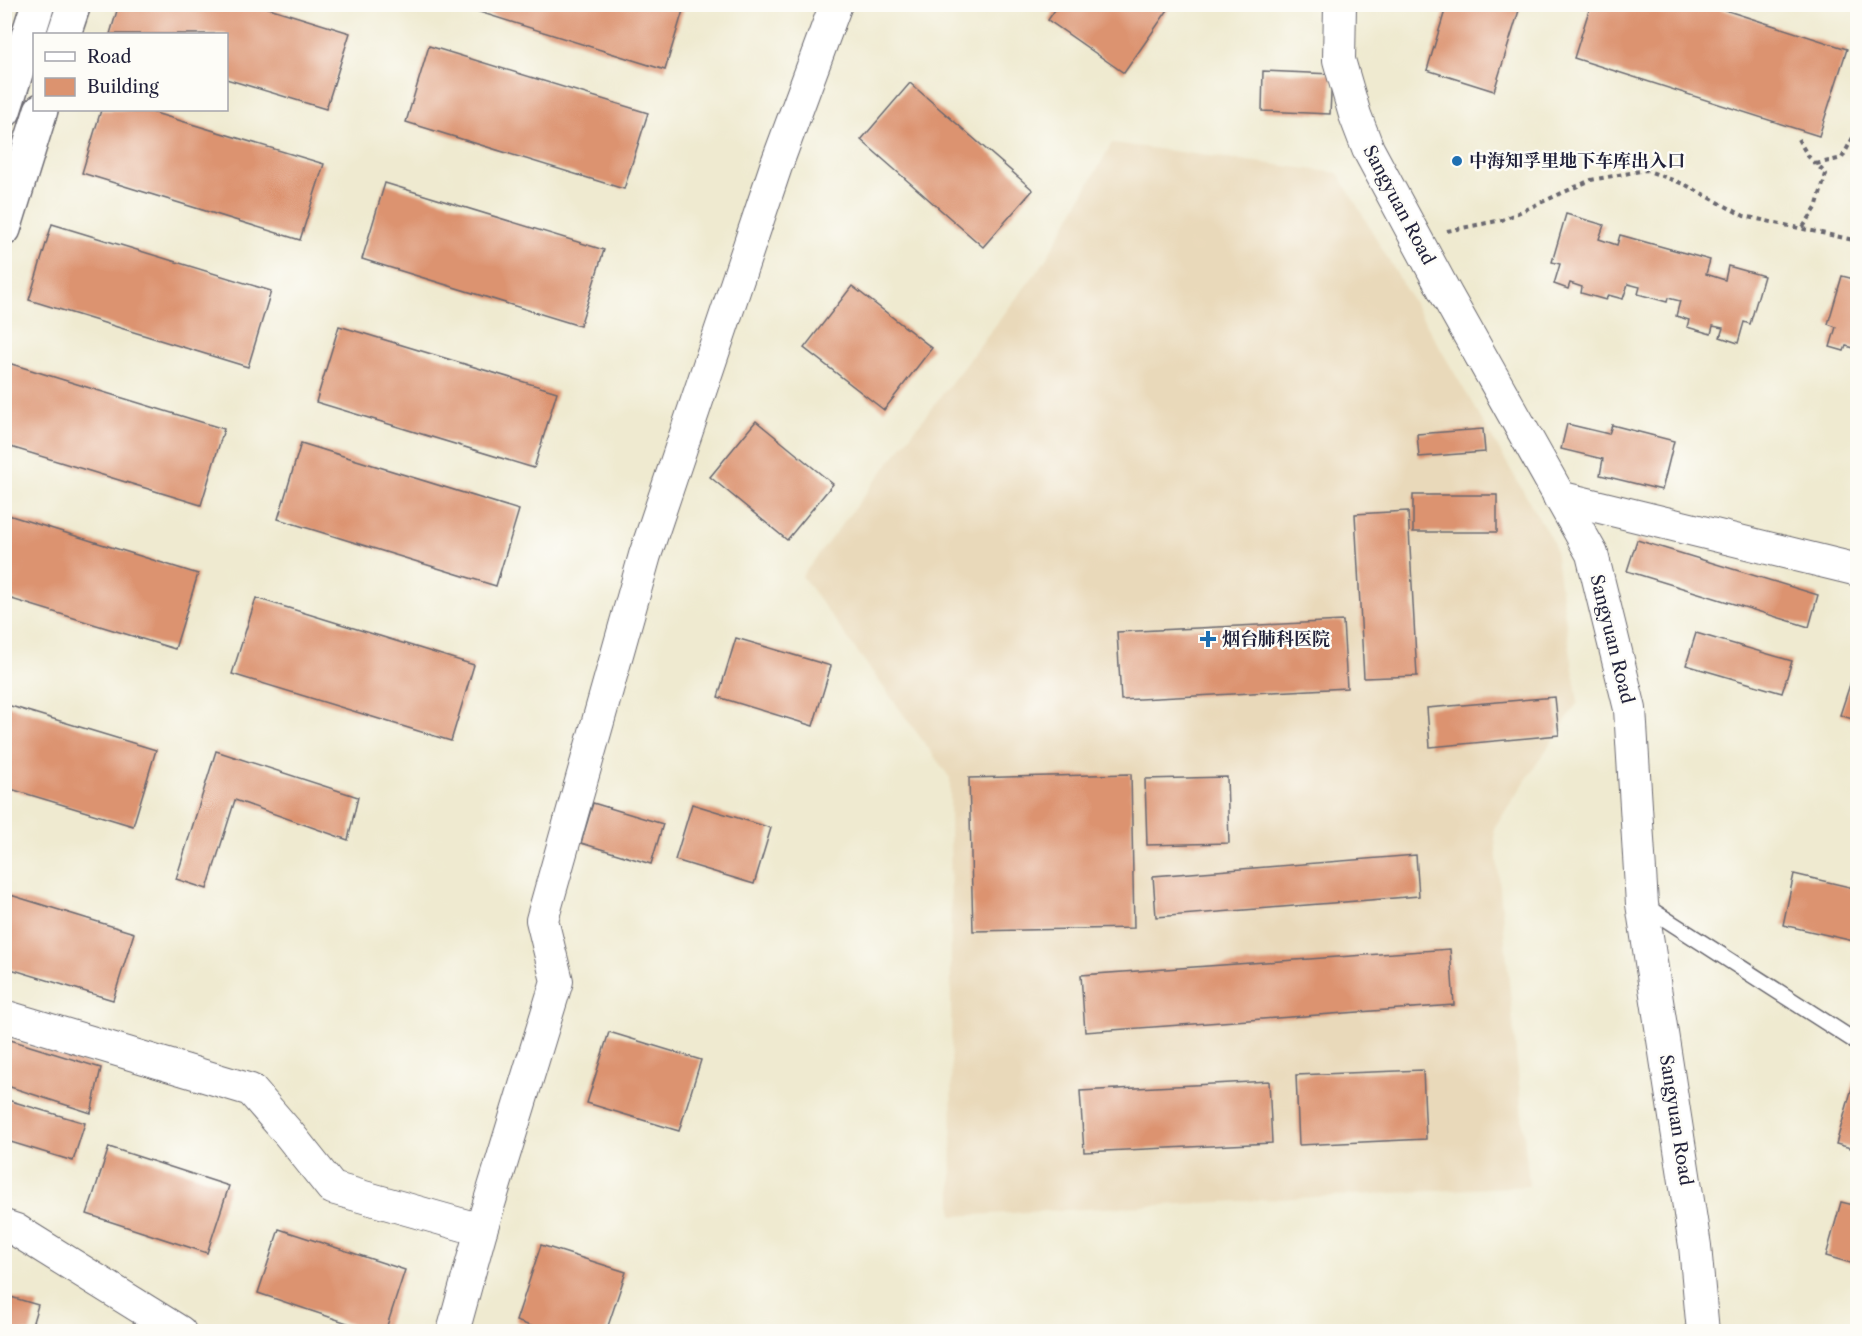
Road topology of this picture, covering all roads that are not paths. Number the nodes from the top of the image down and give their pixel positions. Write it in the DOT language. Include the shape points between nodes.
graph roads {
  1 [pos="38,4"];
  2 [pos="74,4"];
  3 [pos="836,4"];
  4 [pos="1340,4"];
  5 [pos="64,33"];
  6 [pos="4,111"];
  7 [pos="41,111"];
  8 [pos="4,229"];
  9 [pos="1559,497"];
  10 [pos="1857,570"];
  11 [pos="1642,904"];
  12 [pos="4,1016"];
  13 [pos="1857,1043"];
  14 [pos="4,1226"];
  15 [pos="481,1230"];
  16 [pos="180,1332"];
  17 [pos="453,1332"];
  18 [pos="1702,1332"];
  1 -- 6 [label="main road"];
  2 -- 5 [label="main road"];
  3 -- 15 [label="street" via="776,166 645,555 542,920 557,981"];
  4 -- 9 [label="street, Sangyuan Road" via="1339,60 1368,149"];
  7 -- 8 [label="main road"];
  9 -- 10 [label="street"];
  9 -- 11 [label="street, Sangyuan Road" via="1592,554 1630,709"];
  11 -- 13 [label="lane"];
  11 -- 18 [label="street, Sangyuan Road" via="1695,1246"];
  12 -- 15 [label="street" via="251,1090 332,1188"];
  14 -- 16 [label="street"];
  15 -- 17 [label="street"];
}
